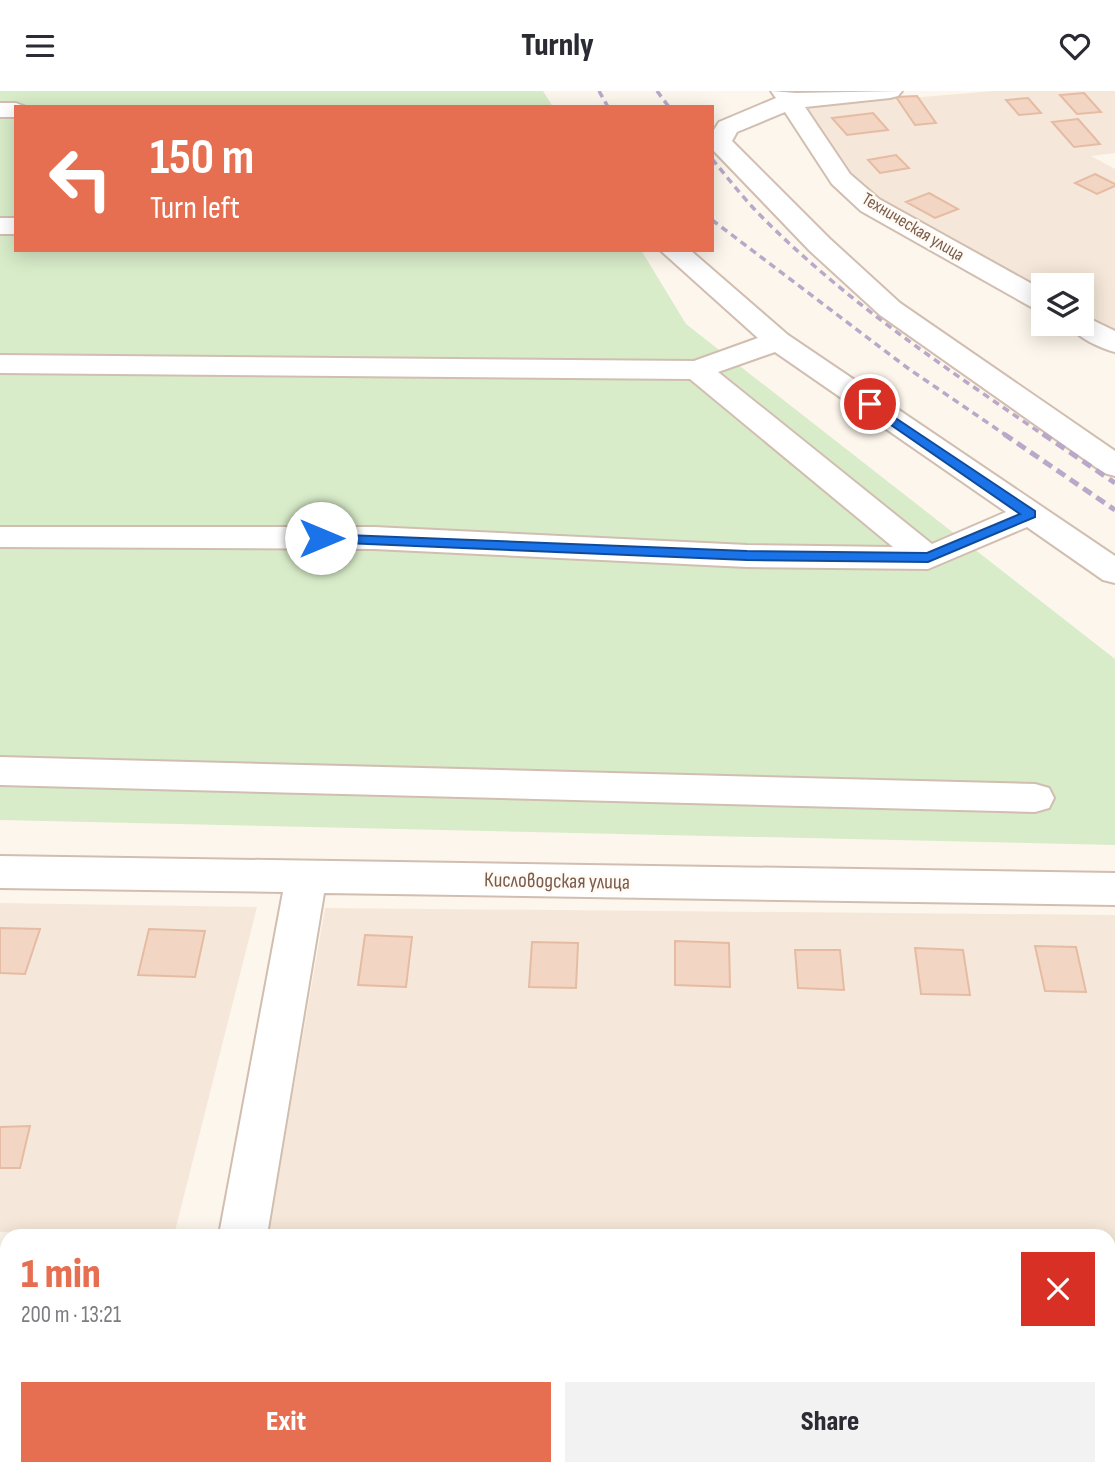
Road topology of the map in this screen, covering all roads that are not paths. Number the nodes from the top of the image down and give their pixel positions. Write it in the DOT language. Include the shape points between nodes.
graph roads {
  1 [pos="890,91"];
  2 [pos="786,96"];
  3 [pos="675,252"];
  4 [pos="1031,295"];
  5 [pos="1094,331"];
  6 [pos="778,341"];
  7 [pos="1115,343"];
  8 [pos="0,364"];
  9 [pos="697,370"];
  10 [pos="1115,466"];
  11 [pos="1030,514"];
  12 [pos="0,537"];
  13 [pos="928,558"];
  14 [pos="1115,572"];
  15 [pos="0,771"];
  16 [pos="1035,798"];
  17 [pos="0,872"];
  18 [pos="306,877"];
  19 [pos="1115,889"];
  20 [pos="244,1229"];
  1 -- 2 [label="street"];
  2 -- 4 [label="street, Техническая улица" via="841,179 870,205"];
  2 -- 10 [label="street" via="728,127 719,142 890,309"];
  3 -- 6 [label="street"];
  5 -- 7 [label="street"];
  6 -- 9 [label="street"];
  6 -- 11 [label="street"];
  8 -- 9 [label="street"];
  9 -- 13 [label="street"];
  11 -- 13 [label="street"];
  11 -- 14 [label="street"];
  12 -- 13 [label="street" via="374,538 747,556"];
  15 -- 16 [label="street"];
  17 -- 18 [label="street, Кисловодская улица"];
  18 -- 19 [label="street, Кисловодская улица"];
  18 -- 20 [label="street"];
}
